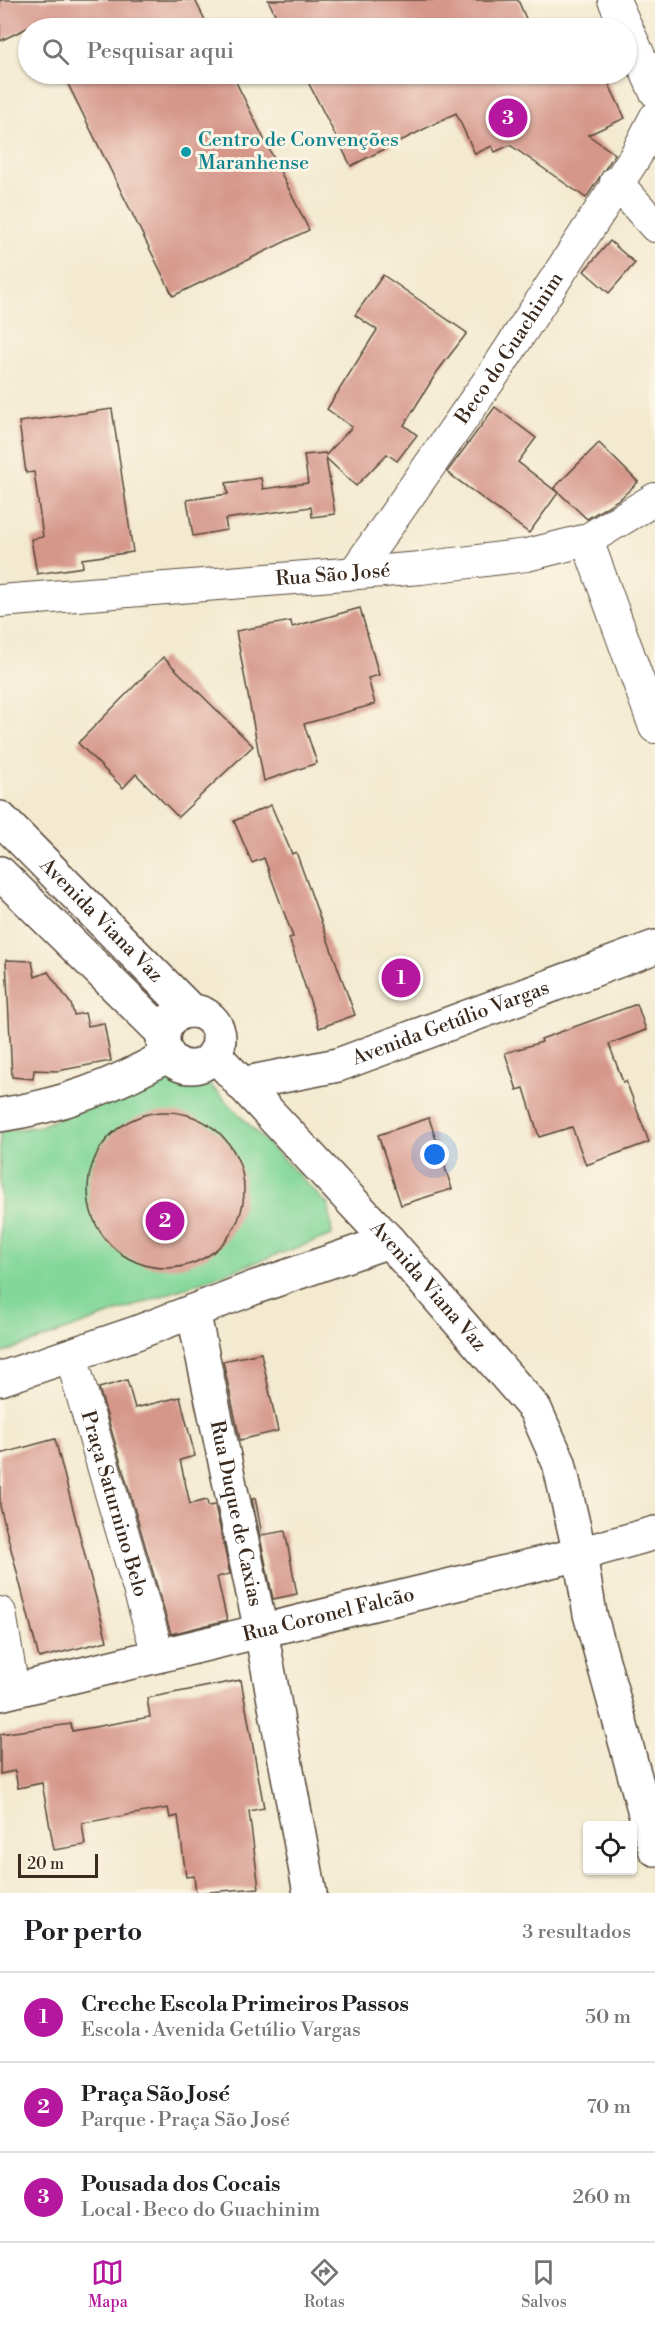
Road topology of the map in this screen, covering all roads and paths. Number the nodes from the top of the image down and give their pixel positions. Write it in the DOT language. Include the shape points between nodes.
graph roads {
  1 [pos="614,0"];
  2 [pos="622,18"];
  3 [pos="637,51"];
  4 [pos="655,91"];
  5 [pos="655,118"];
  6 [pos="616,182"];
  7 [pos="655,226"];
  8 [pos="655,499"];
  9 [pos="588,540"];
  10 [pos="355,572"];
  11 [pos="0,601"];
  12 [pos="655,727"];
  13 [pos="4,829"];
  14 [pos="0,873"];
  15 [pos="655,947"];
  16 [pos="191,1011"];
  17 [pos="165,1044"];
  18 [pos="214,1054"];
  19 [pos="241,1084"];
  20 [pos="0,1115"];
  21 [pos="389,1241"];
  22 [pos="193,1311"];
  23 [pos="71,1356"];
  24 [pos="0,1378"];
  25 [pos="655,1533"];
  26 [pos="580,1554"];
  27 [pos="0,1612"];
  28 [pos="261,1631"];
  29 [pos="158,1654"];
  30 [pos="7,1692"];
  31 [pos="655,1849"];
  32 [pos="310,1893"];
  1 -- 2 [label="street"];
  3 -- 4 [label="street"];
  5 -- 6 [label="street, Beco do Guachinim" via="635,157"];
  6 -- 7 [label="street"];
  6 -- 10 [label="street, Beco do Guachinim" via="495,372"];
  8 -- 9 [label="street, Rua São José"];
  9 -- 10 [label="street, Rua São José" via="508,558"];
  9 -- 12 [label="street"];
  10 -- 11 [label="street, Rua São José"];
  13 -- 16 [label="street, Avenida Viana Vaz"];
  14 -- 17 [label="street, Avenida Viana Vaz"];
  15 -- 19 [label="street, Avenida Getúlio Vargas" via="338,1065"];
  16 -- 17 [label="street" via="173,1017"];
  16 -- 18 [label="street" via="207,1016 217,1030 219,1039"];
  17 -- 18 [label="street" via="174,1062 191,1067"];
  17 -- 20 [label="street" via="100,1090"];
  18 -- 19 [label="street, Avenida Viana Vaz"];
  19 -- 21 [label="street, Avenida Viana Vaz"];
  21 -- 22 [label="street"];
  21 -- 26 [label="street, Avenida Viana Vaz" via="535,1409 559,1463"];
  22 -- 23 [label="street"];
  22 -- 28 [label="street, Rua Duque de Caxias"];
  23 -- 24 [label="street"];
  23 -- 29 [label="street, Praça Saturnino Belo"];
  25 -- 26 [label="street, Rua Coronel Falcão"];
  26 -- 28 [label="street, Rua Coronel Falcão"];
  26 -- 31 [label="street, Avenida Viana Vaz" via="590,1614"];
  27 -- 30 [label="street"];
  28 -- 29 [label="street, Rua Coronel Falcão"];
  28 -- 32 [label="street, Rua Duque de Caxias"];
  29 -- 30 [label="street, Rua Coronel Falcão"];
}
